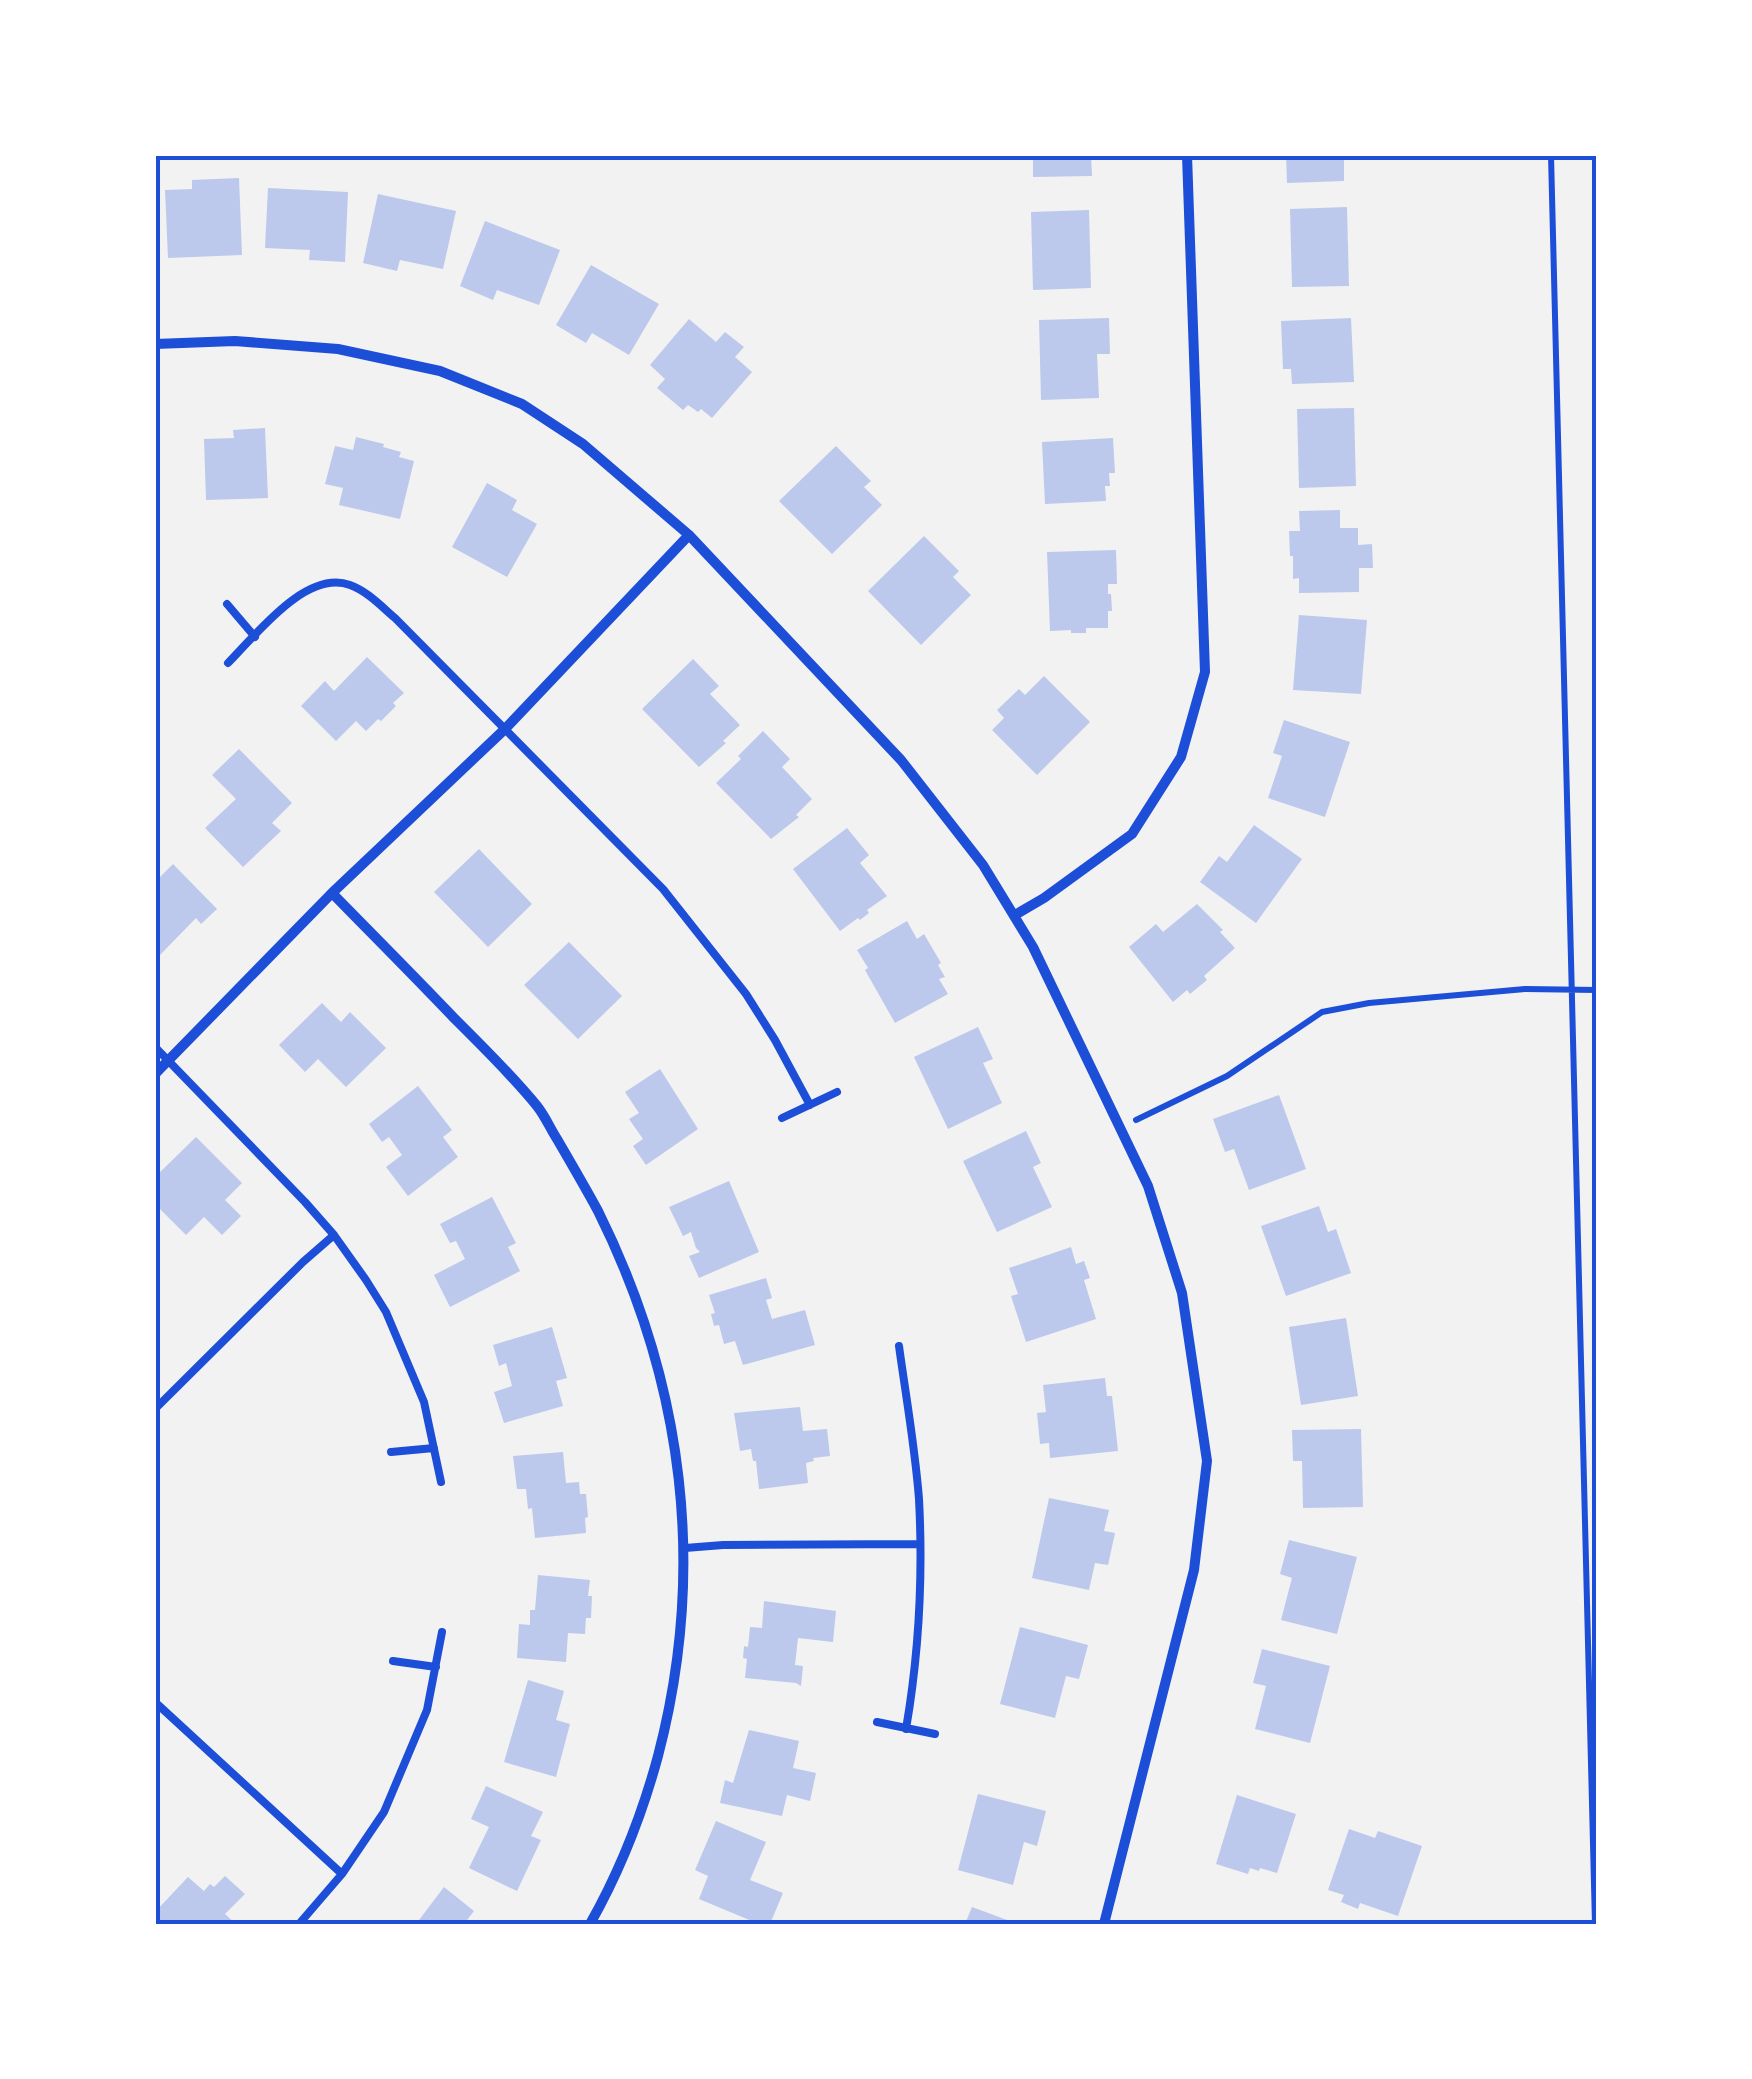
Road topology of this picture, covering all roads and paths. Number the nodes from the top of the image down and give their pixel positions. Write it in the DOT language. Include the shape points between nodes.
graph roads {
  1 [pos="1187,155"];
  2 [pos="1551,155"];
  3 [pos="155,344"];
  4 [pos="689,535"];
  5 [pos="228,604"];
  6 [pos="255,636"];
  7 [pos="228,663"];
  8 [pos="505,729"];
  9 [pos="332,893"];
  10 [pos="1015,915"];
  11 [pos="1572,990"];
  12 [pos="1597,990"];
  13 [pos="155,1047"];
  14 [pos="168,1062"];
  15 [pos="155,1074"];
  16 [pos="837,1092"];
  17 [pos="810,1105"];
  18 [pos="782,1118"];
  19 [pos="1121,1127"];
  20 [pos="334,1235"];
  21 [pos="898,1346"];
  22 [pos="155,1409"];
  23 [pos="434,1448"];
  24 [pos="392,1452"];
  25 [pos="442,1482"];
  26 [pos="920,1544"];
  27 [pos="685,1548"];
  28 [pos="442,1632"];
  29 [pos="393,1661"];
  30 [pos="436,1667"];
  31 [pos="155,1702"];
  32 [pos="877,1722"];
  33 [pos="906,1728"];
  34 [pos="935,1734"];
  35 [pos="342,1874"];
  36 [pos="299,1924"];
  37 [pos="590,1924"];
  38 [pos="1106,1924"];
  39 [pos="1595,1924"];
  1 -- 10 [label="street" via="1204,672 1181,757 1132,834"];
  2 -- 11 [label="path"];
  3 -- 4 [label="street" via="235,341 338,349 440,371 522,404 583,444"];
  4 -- 8 [label="street"];
  4 -- 10 [label="street" via="901,760"];
  5 -- 6 [label="lane"];
  6 -- 7 [label="lane"];
  6 -- 8 [label="lane" via="307,590 350,585 396,618"];
  8 -- 9 [label="street"];
  8 -- 17 [label="lane" via="711,948 746,994"];
  9 -- 14 [label="street"];
  9 -- 27 [label="street" via="538,1108 586,1189 647,1326 678,1461"];
  10 -- 19 [label="street"];
  11 -- 12 [label="path"];
  11 -- 19 [label="path" via="1322,1012 1226,1076"];
  11 -- 39 [label="path"];
  13 -- 14 [label="lane"];
  14 -- 15 [label="street"];
  14 -- 20 [label="lane"];
  16 -- 17 [label="lane"];
  17 -- 18 [label="lane"];
  19 -- 38 [label="street" via="1182,1293 1207,1461 1194,1570"];
  20 -- 22 [label="lane"];
  20 -- 23 [label="lane" via="386,1312 424,1402"];
  21 -- 26 [label="lane"];
  23 -- 24 [label="lane"];
  23 -- 25 [label="lane"];
  26 -- 27 [label="lane"];
  26 -- 33 [label="lane"];
  27 -- 37 [label="street" via="670,1707 630,1845"];
  28 -- 30 [label="lane"];
  29 -- 30 [label="lane"];
  30 -- 35 [label="lane" via="427,1710 384,1812"];
  31 -- 35 [label="lane"];
  32 -- 33 [label="lane"];
  33 -- 34 [label="lane"];
  35 -- 36 [label="lane"];
}
